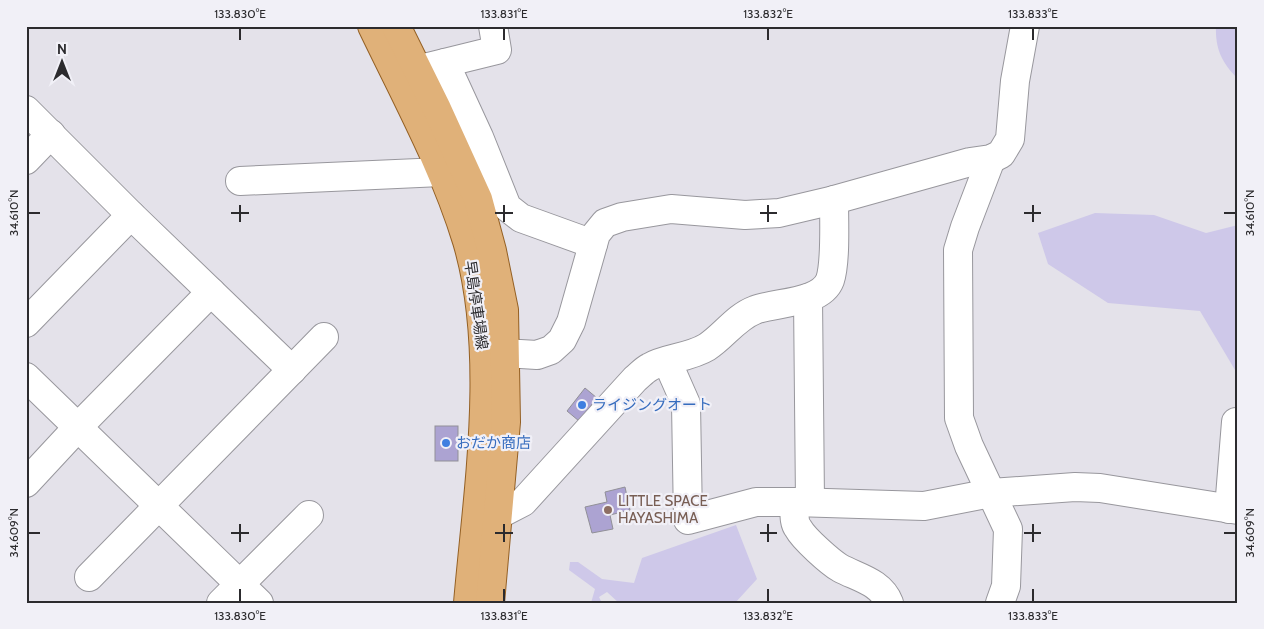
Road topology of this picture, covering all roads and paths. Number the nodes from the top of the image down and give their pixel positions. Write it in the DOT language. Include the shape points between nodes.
graph roads {
  1 [pos="372,26"];
  2 [pos="396,26"];
  3 [pos="493,26"];
  4 [pos="1025,26"];
  5 [pos="445,63"];
  6 [pos="417,70"];
  7 [pos="26,110"];
  8 [pos="51,134"];
  9 [pos="991,159"];
  10 [pos="26,160"];
  11 [pos="441,172"];
  12 [pos="240,181"];
  13 [pos="834,200"];
  14 [pos="131,215"];
  15 [pos="593,244"];
  16 [pos="211,292"];
  17 [pos="808,298"];
  18 [pos="26,323"];
  19 [pos="324,337"];
  20 [pos="505,353"];
  21 [pos="667,361"];
  22 [pos="292,370"];
  23 [pos="26,377"];
  24 [pos="1236,422"];
  25 [pos="78,427"];
  26 [pos="26,483"];
  27 [pos="991,493"];
  28 [pos="802,502"];
  29 [pos="159,506"];
  30 [pos="1234,510"];
  31 [pos="309,514"];
  32 [pos="487,514"];
  33 [pos="89,577"];
  34 [pos="230,593"];
  35 [pos="259,603"];
  36 [pos="468,603"];
  37 [pos="490,603"];
  38 [pos="889,603"];
  39 [pos="1000,603"];
  1 -- 11 [label="main road, 早島停車場線"];
  2 -- 6 [label="main road, 早島停車場線"];
  3 -- 5 [label="street" via="498,50"];
  4 -- 9 [label="street" via="1015,81 1010,139 1001,154"];
  5 -- 6 [label="street"];
  5 -- 15 [label="street" via="507,207 521,218"];
  6 -- 20 [label="main road, 早島停車場線" via="478,199 504,310"];
  7 -- 8 [label="street"];
  8 -- 10 [label="street"];
  8 -- 14 [label="street"];
  9 -- 13 [label="street"];
  9 -- 27 [label="street" via="958,250 959,418"];
  11 -- 12 [label="street"];
  11 -- 32 [label="main road, 早島停車場線" via="466,241 481,319"];
  13 -- 15 [label="street" via="779,213 745,215 671,209 622,217 605,223"];
  13 -- 17 [label="street" via="829,281"];
  14 -- 16 [label="street"];
  14 -- 18 [label="street"];
  15 -- 20 [label="street" via="571,322 562,340 551,350 537,355"];
  16 -- 22 [label="street"];
  16 -- 25 [label="street"];
  17 -- 21 [label="street" via="754,310 708,346"];
  17 -- 28 [label="street"];
  19 -- 22 [label="street"];
  20 -- 32 [label="main road, 早島停車場線" via="506,422"];
  21 -- 28 [label="street" via="686,404 688,520 756,502"];
  21 -- 32 [label="street" via="650,366 635,379 523,502"];
  22 -- 29 [label="street"];
  23 -- 25 [label="street"];
  24 -- 30 [label="street"];
  25 -- 26 [label="street"];
  25 -- 29 [label="street"];
  27 -- 28 [label="street" via="924,506"];
  27 -- 30 [label="street" via="1100,488"];
  27 -- 39 [label="street" via="1008,529 1006,586"];
  28 -- 38 [label="street" via="797,528 839,567 870,582 885,594"];
  29 -- 33 [label="street"];
  29 -- 34 [label="street"];
  31 -- 34 [label="street"];
  32 -- 36 [label="main road, 早島停車場線"];
  32 -- 37 [label="main road, 早島停車場線"];
  34 -- 35 [label="street"];
}
